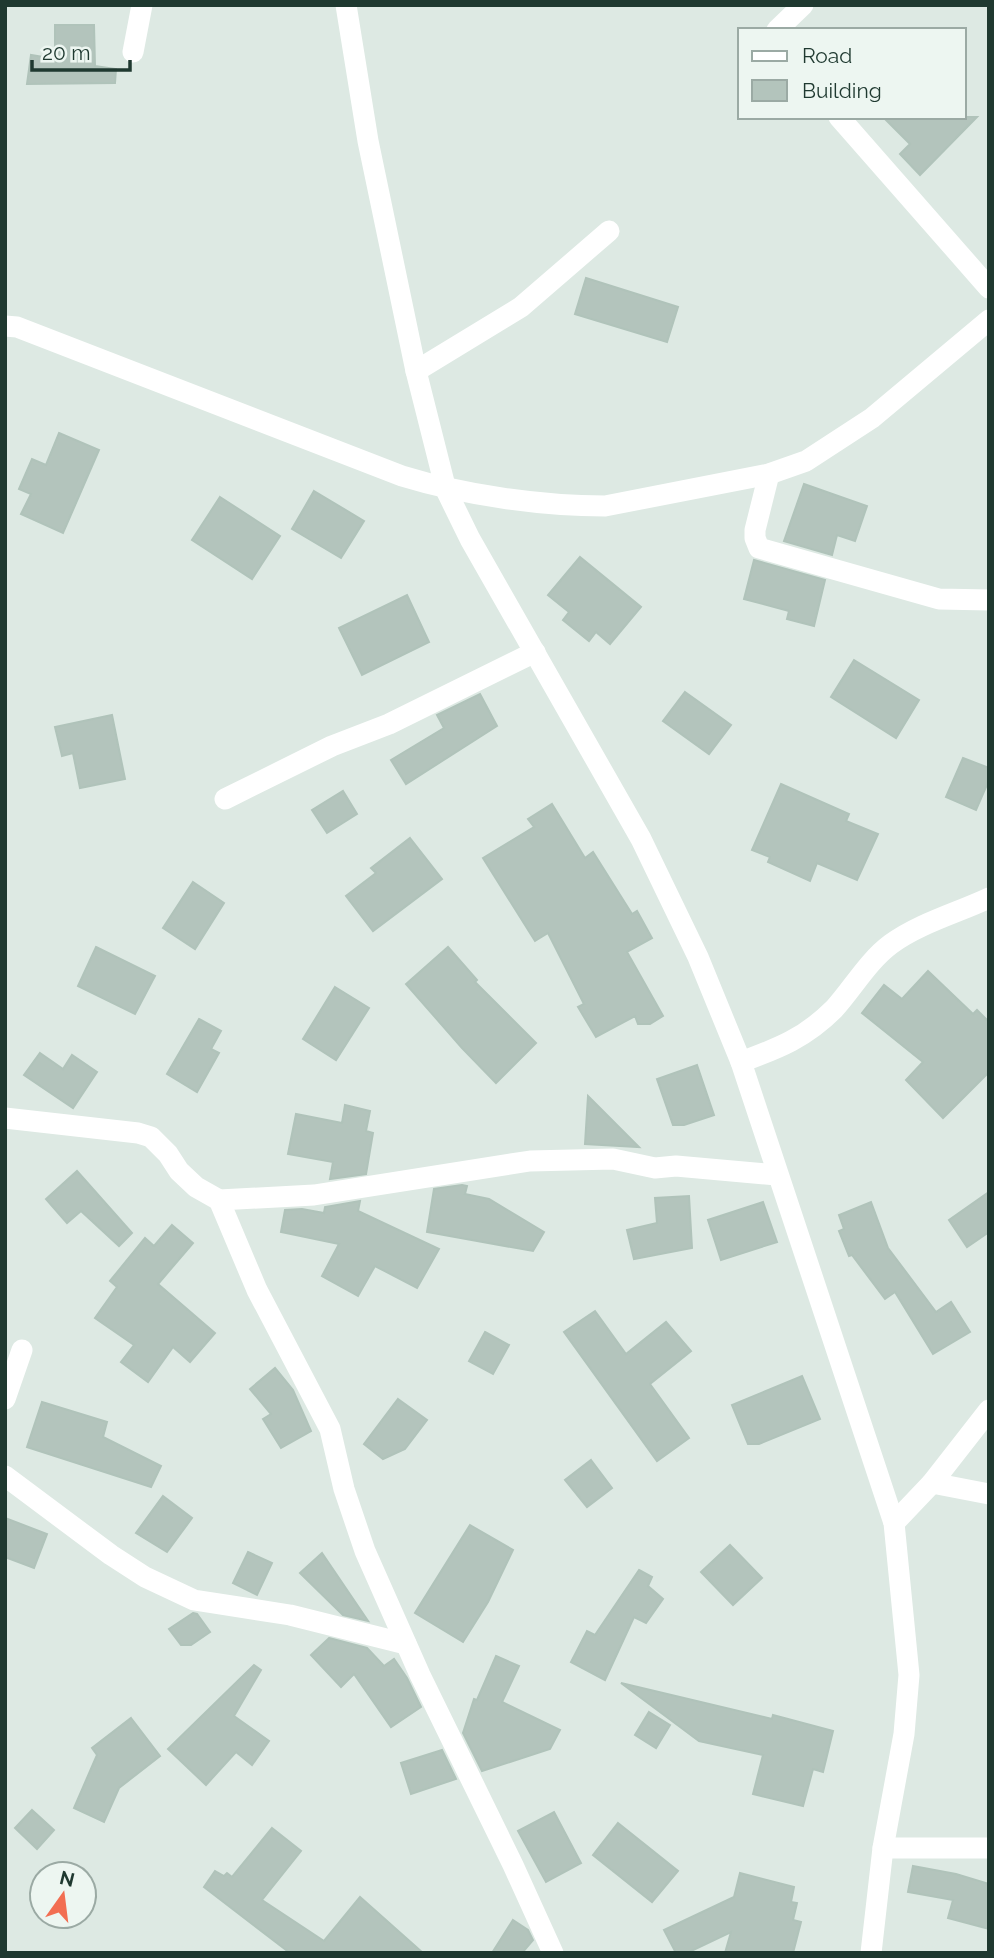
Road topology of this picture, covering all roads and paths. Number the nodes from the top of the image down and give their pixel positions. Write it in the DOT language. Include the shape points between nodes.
graph roads {
  1 [pos="142,5"];
  2 [pos="346,5"];
  3 [pos="803,5"];
  4 [pos="780,28"];
  5 [pos="133,52"];
  6 [pos="841,119"];
  7 [pos="609,231"];
  8 [pos="989,288"];
  9 [pos="989,320"];
  10 [pos="5,326"];
  11 [pos="416,371"];
  12 [pos="769,474"];
  13 [pos="446,490"];
  14 [pos="989,600"];
  15 [pos="535,652"];
  16 [pos="225,799"];
  17 [pos="989,898"];
  18 [pos="741,1062"];
  19 [pos="5,1118"];
  20 [pos="777,1175"];
  21 [pos="219,1199"];
  22 [pos="22,1350"];
  23 [pos="5,1399"];
  24 [pos="989,1410"];
  25 [pos="5,1476"];
  26 [pos="932,1483"];
  27 [pos="989,1494"];
  28 [pos="894,1523"];
  29 [pos="406,1644"];
  30 [pos="989,1848"];
  31 [pos="883,1849"];
  32 [pos="553,1953"];
  33 [pos="870,1953"];
  1 -- 5 [label="street"];
  2 -- 11 [label="street" via="368,141"];
  3 -- 4 [label="street"];
  6 -- 8 [label="street"];
  7 -- 11 [label="street" via="521,307"];
  9 -- 12 [label="street" via="872,418 806,461"];
  10 -- 13 [label="street"];
  11 -- 13 [label="street"];
  12 -- 13 [label="street" via="605,506"];
  12 -- 14 [label="street" via="755,530 759,548 939,599"];
  13 -- 15 [label="street"];
  15 -- 16 [label="street"];
  15 -- 18 [label="street" via="641,839 698,957"];
  17 -- 18 [label="street" via="890,945 833,1010 811,1028 791,1043"];
  18 -- 20 [label="street"];
  19 -- 21 [label="street" via="151,1137 196,1187"];
  20 -- 21 [label="street" via="654,1168 614,1160 530,1161 314,1195"];
  20 -- 28 [label="street"];
  21 -- 29 [label="street" via="257,1290 330,1429 365,1551"];
  22 -- 23 [label="street"];
  24 -- 26 [label="street"];
  25 -- 29 [label="street" via="111,1555 194,1600 290,1615"];
  26 -- 27 [label="street"];
  26 -- 28 [label="street"];
  28 -- 31 [label="street" via="909,1675 904,1734"];
  29 -- 32 [label="street"];
  30 -- 31 [label="street"];
  31 -- 33 [label="street"];
}
